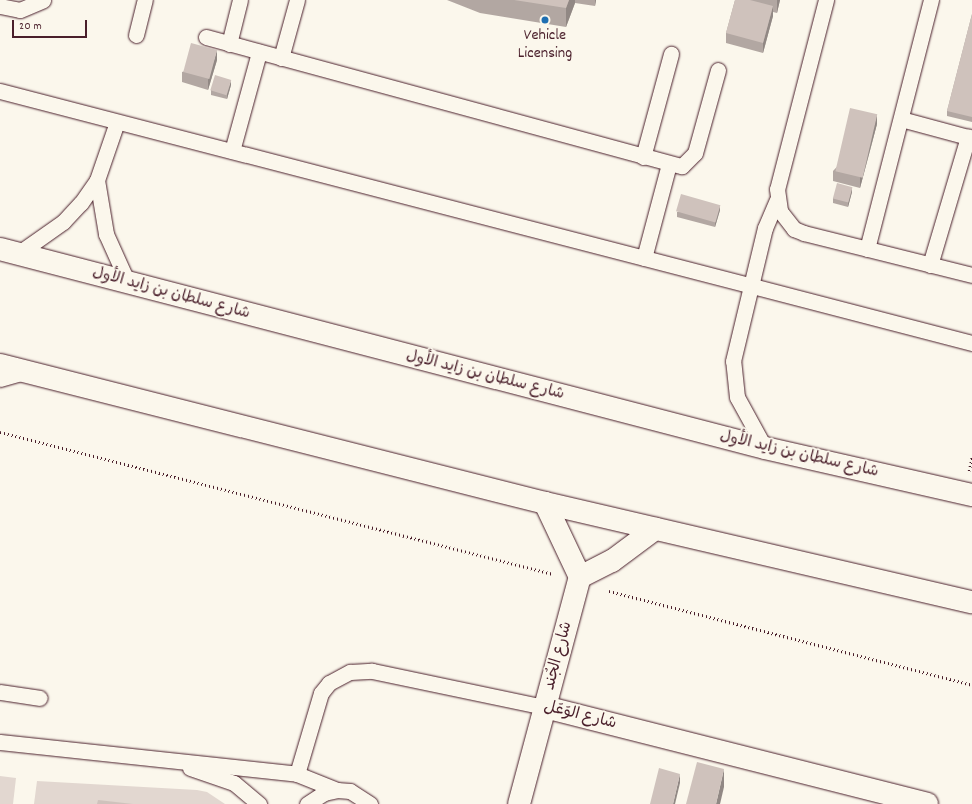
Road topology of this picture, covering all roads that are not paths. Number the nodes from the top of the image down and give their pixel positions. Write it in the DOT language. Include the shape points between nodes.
graph roads {
  1 [pos="43,0"];
  2 [pos="145,0"];
  3 [pos="240,0"];
  4 [pos="297,0"];
  5 [pos="826,0"];
  6 [pos="931,0"];
  7 [pos="0,6"];
  8 [pos="136,35"];
  9 [pos="206,37"];
  10 [pos="229,44"];
  11 [pos="259,52"];
  12 [pos="671,54"];
  13 [pos="281,58"];
  14 [pos="718,70"];
  15 [pos="0,92"];
  16 [pos="901,119"];
  17 [pos="117,122"];
  18 [pos="970,138"];
  19 [pos="232,151"];
  20 [pos="643,157"];
  21 [pos="669,164"];
  22 [pos="96,180"];
  23 [pos="777,200"];
  24 [pos="867,249"];
  25 [pos="10,251"];
  26 [pos="644,258"];
  27 [pos="930,264"];
  28 [pos="972,275"];
  29 [pos="128,283"];
  30 [pos="751,286"];
  31 [pos="972,343"];
  32 [pos="0,365"];
  33 [pos="25,372"];
  34 [pos="0,379"];
  35 [pos="765,448"];
  36 [pos="972,496"];
  37 [pos="545,503"];
  38 [pos="655,529"];
  39 [pos="580,577"];
  40 [pos="949,596"];
  41 [pos="972,596"];
  42 [pos="972,602"];
  43 [pos="0,692"];
  44 [pos="40,698"];
  45 [pos="545,707"];
  46 [pos="0,742"];
  47 [pos="178,764"];
  48 [pos="297,774"];
  49 [pos="337,790"];
  50 [pos="259,804"];
  51 [pos="307,804"];
  52 [pos="370,804"];
  53 [pos="519,804"];
  54 [pos="927,804"];
  1 -- 7 [label="lane" via="20,10"];
  2 -- 8 [label="lane"];
  3 -- 10 [label="lane"];
  4 -- 13 [label="lane"];
  5 -- 23 [label="lane"];
  6 -- 16 [label="lane"];
  9 -- 10 [label="lane"];
  10 -- 11 [label="lane"];
  11 -- 13 [label="lane"];
  11 -- 19 [label="lane"];
  12 -- 20 [label="lane"];
  13 -- 20 [label="lane"];
  14 -- 21 [label="lane" via="693,159 682,166"];
  15 -- 17 [label="lane"];
  16 -- 18 [label="lane"];
  16 -- 24 [label="lane"];
  17 -- 19 [label="lane"];
  17 -- 22 [label="lane"];
  18 -- 27 [label="lane"];
  19 -- 26 [label="lane"];
  20 -- 21 [label="lane"];
  21 -- 26 [label="lane"];
  22 -- 25 [label="lane" via="63,222"];
  22 -- 29 [label="lane" via="106,234"];
  23 -- 24 [label="lane" via="785,221 794,229"];
  23 -- 30 [label="lane"];
  24 -- 27 [label="lane"];
  25 -- 29 [label="main road, شارع سلطان بن زايد الأول"];
  26 -- 30 [label="lane"];
  27 -- 28 [label="lane"];
  29 -- 35 [label="main road, شارع سلطان بن زايد الأول"];
  30 -- 31 [label="lane"];
  30 -- 35 [label="lane" via="732,373 737,397"];
  32 -- 33 [label="main road"];
  33 -- 34 [label="lane"];
  33 -- 37 [label="main road"];
  35 -- 36 [label="main road, شارع سلطان بن زايد الأول"];
  37 -- 38 [label="main road"];
  37 -- 39 [label="main road"];
  38 -- 39 [label="main road" via="612,561"];
  38 -- 40 [label="main road"];
  39 -- 45 [label="main road, شارع الجُند"];
  40 -- 41 [label="main road"];
  40 -- 42 [label="main road"];
  43 -- 44 [label="lane"];
  45 -- 48 [label="lane, شارع الوَعَل" via="372,671 350,672 329,683 321,693"];
  45 -- 53 [label="main road, شارع الجُند"];
  45 -- 54 [label="main road, شارع الوَعَل"];
  46 -- 47 [label="lane"];
  47 -- 48 [label="lane" via="203,763"];
  47 -- 50 [label="lane" via="234,783"];
  48 -- 49 [label="lane"];
  49 -- 51 [label="lane" via="324,793"];
  49 -- 52 [label="lane" via="350,791"];
}
